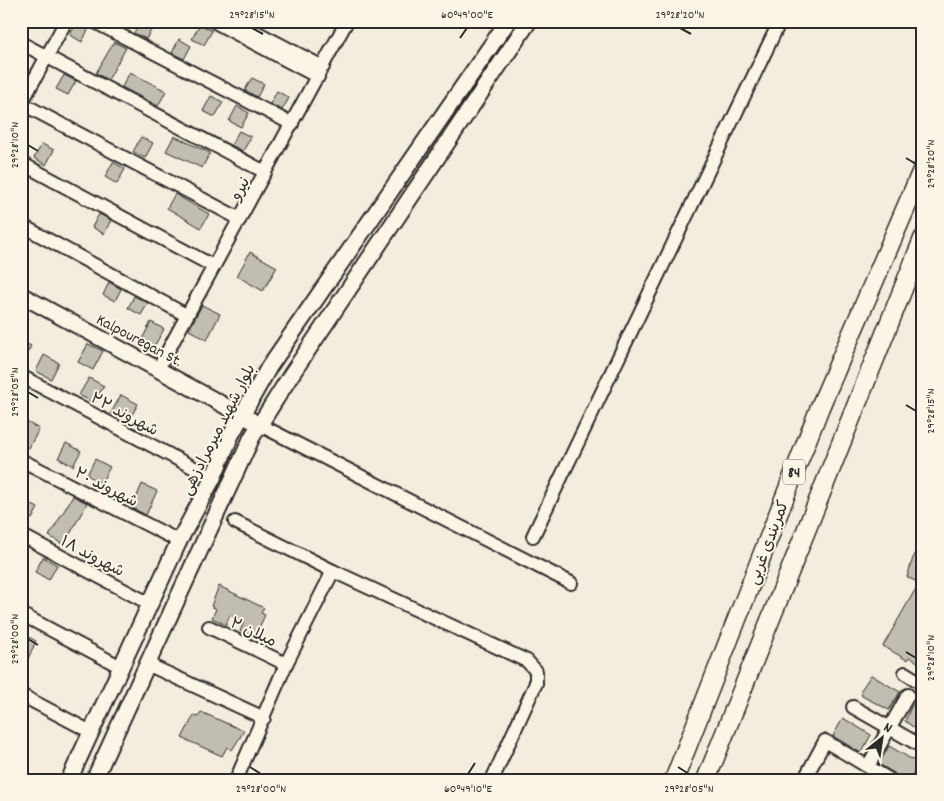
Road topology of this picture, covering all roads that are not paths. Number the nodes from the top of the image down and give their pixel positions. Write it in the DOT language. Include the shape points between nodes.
graph roads {
  1 [pos="66,21"];
  2 [pos="93,21"];
  3 [pos="213,21"];
  4 [pos="235,21"];
  5 [pos="347,21"];
  6 [pos="508,21"];
  7 [pos="528,21"];
  8 [pos="780,21"];
  9 [pos="21,43"];
  10 [pos="46,57"];
  11 [pos="320,72"];
  12 [pos="21,104"];
  13 [pos="292,124"];
  14 [pos="21,163"];
  15 [pos="923,168"];
  16 [pos="265,172"];
  17 [pos="240,219"];
  18 [pos="21,225"];
  19 [pos="923,239"];
  20 [pos="213,266"];
  21 [pos="21,295"];
  22 [pos="186,314"];
  23 [pos="158,369"];
  24 [pos="21,376"];
  25 [pos="242,414"];
  26 [pos="260,425"];
  27 [pos="21,460"];
  28 [pos="213,478"];
  29 [pos="235,522"];
  30 [pos="21,535"];
  31 [pos="533,536"];
  32 [pos="178,540"];
  33 [pos="333,571"];
  34 [pos="571,583"];
  35 [pos="150,604"];
  36 [pos="21,614"];
  37 [pos="209,627"];
  38 [pos="147,664"];
  39 [pos="286,664"];
  40 [pos="121,667"];
  41 [pos="905,673"];
  42 [pos="923,684"];
  43 [pos="21,695"];
  44 [pos="908,695"];
  45 [pos="853,707"];
  46 [pos="264,718"];
  47 [pos="889,727"];
  48 [pos="91,732"];
  49 [pos="923,747"];
  50 [pos="868,766"];
  51 [pos="69,780"];
  52 [pos="94,780"];
  53 [pos="236,780"];
  54 [pos="492,780"];
  55 [pos="674,780"];
  56 [pos="706,780"];
  57 [pos="804,780"];
  58 [pos="890,780"];
  1 -- 10 [label="street"];
  2 -- 13 [label="street"];
  3 -- 11 [label="street"];
  4 -- 11 [label="street"];
  5 -- 11 [label="street, نیرو"];
  6 -- 25 [label="main road, بلوار شهید میرمرادزهی" via="269,367"];
  7 -- 26 [label="main road"];
  8 -- 31 [label="street"];
  9 -- 10 [label="street"];
  10 -- 12 [label="street"];
  10 -- 16 [label="street"];
  11 -- 13 [label="street, نیرو"];
  12 -- 17 [label="street"];
  13 -- 16 [label="street, نیرو"];
  14 -- 20 [label="street"];
  15 -- 55 [label="highway, کمربندی غربی / 84" via="820,407"];
  16 -- 17 [label="street, نیرو"];
  17 -- 20 [label="street, نیرو"];
  18 -- 22 [label="street"];
  19 -- 56 [label="highway, کمربندی غربی / 84"];
  20 -- 22 [label="street, نیرو"];
  21 -- 23 [label="main road, Kalpouregan St."];
  22 -- 23 [label="street, نیرو"];
  23 -- 25 [label="main road, Kalpouregan St."];
  24 -- 28 [label="street, شهروند ۲۲"];
  25 -- 26 [label="main road, Kalpouregan St."];
  25 -- 28 [label="main road, بلوار شهید میرمرادزهی"];
  26 -- 34 [label="street"];
  26 -- 38 [label="main road"];
  27 -- 32 [label="street, شهروند ۲۰"];
  28 -- 32 [label="main road, بلوار شهید میرمرادزهی"];
  29 -- 33 [label="street"];
  30 -- 35 [label="street, شهروند ۱۸"];
  32 -- 35 [label="main road, بلوار شهید میرمرادزهی"];
  33 -- 39 [label="street"];
  33 -- 54 [label="street" via="527,661 536,672 536,683"];
  35 -- 40 [label="main road, بلوار شهید میرمرادزهی"];
  36 -- 40 [label="street"];
  37 -- 39 [label="street, میلان ۲"];
  38 -- 46 [label="street"];
  38 -- 52 [label="main road"];
  39 -- 46 [label="street"];
  40 -- 48 [label="main road, بلوار شهید میرمرادزهی"];
  41 -- 42 [label="street"];
  43 -- 48 [label="street"];
  44 -- 47 [label="street"];
  45 -- 47 [label="street"];
  46 -- 53 [label="street"];
  47 -- 49 [label="street"];
  47 -- 50 [label="street"];
  48 -- 51 [label="main road, بلوار شهید میرمرادزهی"];
  50 -- 57 [label="street" via="825,741"];
  50 -- 58 [label="street"];
}
